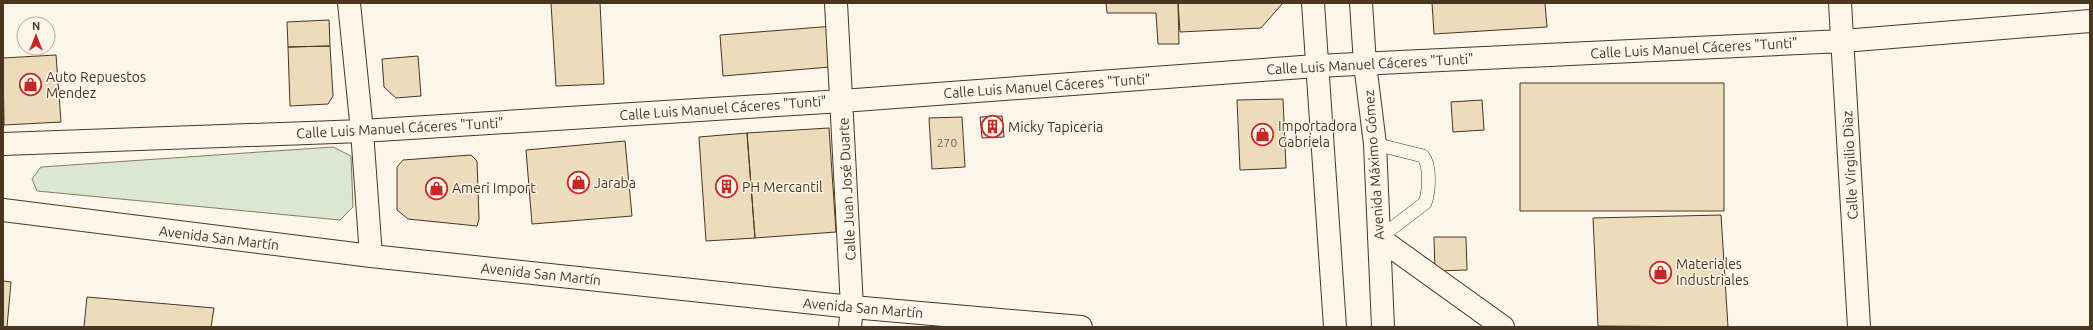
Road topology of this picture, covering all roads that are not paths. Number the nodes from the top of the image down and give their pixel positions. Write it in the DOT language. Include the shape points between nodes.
graph roads {
  1 [pos="349,3"];
  2 [pos="836,3"];
  3 [pos="1313,3"];
  4 [pos="1361,3"];
  5 [pos="1840,3"];
  6 [pos="2090,21"];
  7 [pos="1843,41"];
  8 [pos="1365,64"];
  9 [pos="1316,66"];
  10 [pos="842,101"];
  11 [pos="362,131"];
  12 [pos="3,144"];
  13 [pos="1375,144"];
  14 [pos="3,210"];
  15 [pos="1379,238"];
  16 [pos="371,256"];
  17 [pos="851,317"];
  18 [pos="1081,327"];
  19 [pos="1335,327"];
  20 [pos="1383,327"];
  21 [pos="1503,327"];
  22 [pos="1859,327"];
  1 -- 11 [label="street"];
  2 -- 10 [label="street, Calle Juan José Duarte"];
  3 -- 9 [label="street"];
  4 -- 8 [label="street, Avenida Máximo Gómez"];
  5 -- 7 [label="street, Calle Virgilio Diaz"];
  6 -- 7 [label="street, Calle Luis Manuel Cáceres \"Tunti\""];
  7 -- 8 [label="street, Calle Luis Manuel Cáceres \"Tunti\""];
  7 -- 22 [label="street, Calle Virgilio Diaz"];
  8 -- 9 [label="street, Calle Luis Manuel Cáceres \"Tunti\""];
  8 -- 13 [label="street, Avenida Máximo Gómez"];
  9 -- 10 [label="street, Calle Luis Manuel Cáceres \"Tunti\""];
  9 -- 19 [label="street"];
  10 -- 11 [label="street, Calle Luis Manuel Cáceres \"Tunti\""];
  10 -- 17 [label="street, Calle Juan José Duarte"];
  11 -- 12 [label="street, Calle Luis Manuel Cáceres \"Tunti\""];
  11 -- 16 [label="street"];
  13 -- 15 [label="street, Avenida Máximo Gómez"];
  13 -- 15 [label="lane" via="1423,156 1427,166 1425,202"];
  14 -- 16 [label="street, Avenida San Martín"];
  15 -- 20 [label="street, Avenida Máximo Gómez"];
  15 -- 21 [label="street"];
  16 -- 17 [label="street, Avenida San Martín"];
  17 -- 18 [label="street, Avenida San Martín"];
}
